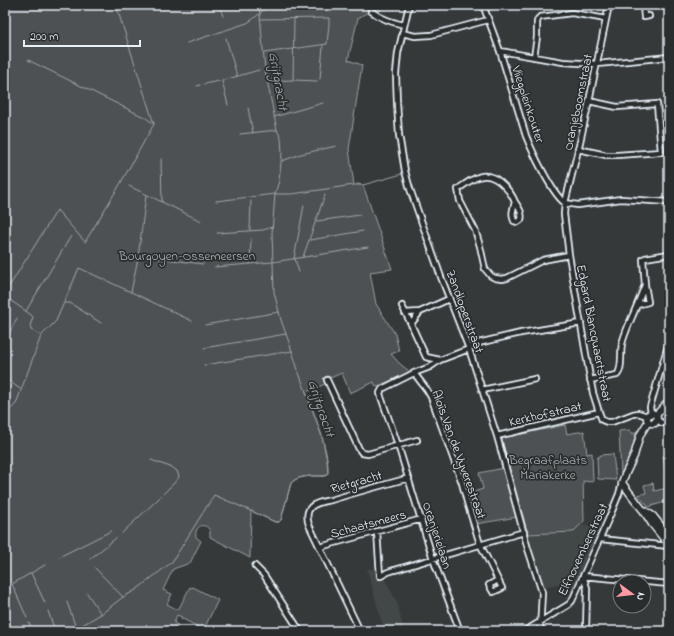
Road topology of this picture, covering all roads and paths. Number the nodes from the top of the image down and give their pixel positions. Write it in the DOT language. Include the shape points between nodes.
graph roads {
  1 [pos="409,5"];
  2 [pos="483,5"];
  3 [pos="609,5"];
  4 [pos="642,5"];
  5 [pos="371,11"];
  6 [pos="644,17"];
  7 [pos="606,19"];
  8 [pos="488,20"];
  9 [pos="404,25"];
  10 [pos="402,33"];
  11 [pos="500,51"];
  12 [pos="534,57"];
  13 [pos="669,57"];
  14 [pos="597,64"];
  15 [pos="589,101"];
  16 [pos="578,149"];
  17 [pos="515,202"];
  18 [pos="669,202"];
  19 [pos="565,203"];
  20 [pos="669,254"];
  21 [pos="569,255"];
  22 [pos="645,285"];
  23 [pos="450,299"];
  24 [pos="637,305"];
  25 [pos="402,306"];
  26 [pos="420,312"];
  27 [pos="405,313"];
  28 [pos="580,323"];
  29 [pos="411,324"];
  30 [pos="669,342"];
  31 [pos="469,349"];
  32 [pos="426,357"];
  33 [pos="440,360"];
  34 [pos="430,367"];
  35 [pos="414,373"];
  36 [pos="534,379"];
  37 [pos="327,380"];
  38 [pos="590,380"];
  39 [pos="482,390"];
  40 [pos="669,402"];
  41 [pos="599,412"];
  42 [pos="652,417"];
  43 [pos="669,423"];
  44 [pos="497,436"];
  45 [pos="417,440"];
  46 [pos="398,445"];
  47 [pos="409,478"];
  48 [pos="622,483"];
  49 [pos="642,508"];
  50 [pos="422,519"];
  51 [pos="377,531"];
  52 [pos="524,532"];
  53 [pos="669,536"];
  54 [pos="600,539"];
  55 [pos="480,544"];
  56 [pos="669,546"];
  57 [pos="320,547"];
  58 [pos="434,559"];
  59 [pos="256,566"];
  60 [pos="583,576"];
  61 [pos="498,580"];
  62 [pos="669,584"];
  63 [pos="540,622"];
  64 [pos="300,631"];
  65 [pos="360,631"];
  66 [pos="460,631"];
  67 [pos="525,631"];
  68 [pos="540,631"];
  69 [pos="586,631"];
  1 -- 9 [label="street, Zandloperstraat"];
  2 -- 8 [label="street, Vliegpleinkouter"];
  3 -- 7 [label="street, Oranjeboomstraat"];
  4 -- 6 [label="street"];
  5 -- 9 [label="street" via="383,19"];
  7 -- 12 [label="street" via="572,13 540,17 537,22"];
  7 -- 14 [label="street, Oranjeboomstraat"];
  8 -- 10 [label="street" via="431,35 414,36"];
  8 -- 11 [label="street, Vliegpleinkouter"];
  9 -- 10 [label="street, Zandloperstraat"];
  10 -- 23 [label="street, Zandloperstraat" via="397,60 396,91 405,171"];
  11 -- 12 [label="street"];
  11 -- 19 [label="street, Vliegpleinkouter" via="526,136 558,197"];
  12 -- 14 [label="street"];
  13 -- 14 [label="street"];
  14 -- 15 [label="street, Oranjeboomstraat"];
  15 -- 16 [label="street, Oranjeboomstraat"];
  15 -- 16 [label="street" via="617,107 657,104 661,152 606,155"];
  16 -- 19 [label="street, Oranjeboomstraat"];
  17 -- 21 [label="street" via="508,190 488,176 475,178 458,189 460,201 475,230 488,273 495,278 507,278 543,260"];
  18 -- 19 [label="street" via="621,199"];
  19 -- 21 [label="street, Edgard Blancquaertstraat"];
  20 -- 22 [label="street" via="644,259"];
  21 -- 28 [label="street, Edgard Blancquaertstraat"];
  22 -- 24 [label="street"];
  22 -- 24 [label="street" via="648,302"];
  23 -- 26 [label="street"];
  23 -- 31 [label="street, Zandloperstraat"];
  24 -- 38 [label="street" via="622,343 619,373"];
  25 -- 27 [label="street"];
  26 -- 27 [label="street"];
  26 -- 29 [label="street"];
  27 -- 29 [label="street"];
  28 -- 31 [label="street" via="474,344"];
  28 -- 38 [label="street, Edgard Blancquaertstraat"];
  29 -- 32 [label="street"];
  30 -- 42 [label="street" via="650,407"];
  31 -- 33 [label="street"];
  31 -- 39 [label="street, Zandloperstraat"];
  32 -- 33 [label="street"];
  32 -- 34 [label="street"];
  33 -- 34 [label="street"];
  34 -- 35 [label="street"];
  35 -- 46 [label="street, Oranjerielaan" via="387,385 380,393"];
  35 -- 55 [label="street, Aloïs Van de Vyverestraat" via="431,397 462,483"];
  36 -- 39 [label="street"];
  37 -- 46 [label="street" via="360,452 368,454"];
  38 -- 41 [label="street, Edgard Blancquaertstraat"];
  39 -- 44 [label="street, Zandloperstraat"];
  40 -- 42 [label="street"];
  41 -- 42 [label="street, Edgard Blancquaertstraat" via="602,420 612,423 638,413"];
  41 -- 44 [label="street, Kerkhofstraat"];
  42 -- 43 [label="street, Edgard Blancquaertstraat" via="662,423"];
  42 -- 48 [label="street" via="640,435"];
  44 -- 52 [label="street, Zandloperstraat"];
  45 -- 46 [label="street"];
  46 -- 47 [label="street, Oranjerielaan"];
  47 -- 50 [label="street, Oranjerielaan"];
  47 -- 57 [label="street, Rietgracht" via="361,490 311,507 307,515 308,520"];
  48 -- 49 [label="street"];
  48 -- 54 [label="street, Elfnovemberstraat"];
  49 -- 53 [label="street"];
  49 -- 56 [label="street"];
  50 -- 51 [label="street, Schaatsmeers"];
  50 -- 58 [label="street, Oranjerielaan"];
  51 -- 57 [label="street, Schaatsmeers"];
  51 -- 58 [label="street" via="380,576"];
  52 -- 55 [label="street"];
  52 -- 63 [label="street, Zandloperstraat" via="542,592"];
  54 -- 56 [label="street"];
  54 -- 60 [label="street, Elfnovemberstraat"];
  55 -- 58 [label="street"];
  55 -- 61 [label="street, Aloïs Van de Vyverestraat"];
  57 -- 65 [label="street"];
  58 -- 66 [label="street, Oranjerielaan"];
  59 -- 64 [label="street"];
  60 -- 62 [label="street"];
  60 -- 63 [label="street, Elfnovemberstraat" via="572,601"];
  60 -- 69 [label="street" via="587,588"];
  63 -- 67 [label="street, Elfnovemberstraat"];
  63 -- 68 [label="street, Zandloperstraat"];
}
